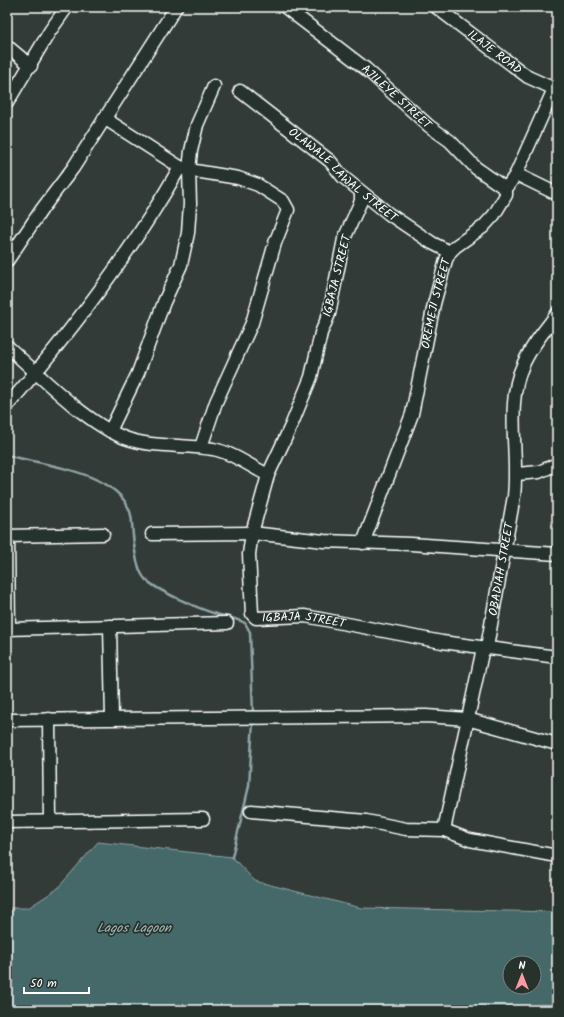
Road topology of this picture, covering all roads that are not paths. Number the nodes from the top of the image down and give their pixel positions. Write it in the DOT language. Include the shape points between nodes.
graph roads {
  1 [pos="67,7"];
  2 [pos="176,7"];
  3 [pos="285,7"];
  4 [pos="436,7"];
  5 [pos="7,46"];
  6 [pos="31,66"];
  7 [pos="214,86"];
  8 [pos="555,90"];
  9 [pos="240,91"];
  10 [pos="7,103"];
  11 [pos="104,118"];
  12 [pos="184,169"];
  13 [pos="516,174"];
  14 [pos="506,189"];
  15 [pos="361,192"];
  16 [pos="557,194"];
  17 [pos="450,252"];
  18 [pos="7,261"];
  19 [pos="557,314"];
  20 [pos="7,346"];
  21 [pos="35,371"];
  22 [pos="7,406"];
  23 [pos="110,431"];
  24 [pos="201,447"];
  25 [pos="557,464"];
  26 [pos="517,474"];
  27 [pos="268,475"];
  28 [pos="252,533"];
  29 [pos="103,534"];
  30 [pos="152,534"];
  31 [pos="7,536"];
  32 [pos="363,543"];
  33 [pos="504,550"];
  34 [pos="557,554"];
  35 [pos="227,623"];
  36 [pos="110,626"];
  37 [pos="8,629"];
  38 [pos="487,647"];
  39 [pos="557,657"];
  40 [pos="112,718"];
  41 [pos="49,719"];
  42 [pos="467,719"];
  43 [pos="7,720"];
  44 [pos="557,744"];
  45 [pos="251,812"];
  46 [pos="203,818"];
  47 [pos="50,821"];
  48 [pos="7,822"];
  49 [pos="444,830"];
  50 [pos="557,856"];
  1 -- 6 [label="street" via="50,31"];
  2 -- 11 [label="street"];
  3 -- 14 [label="street, AJILEYE STREET" via="360,64 429,126 450,141 476,168"];
  4 -- 8 [label="street, ILAJE ROAD" via="528,77"];
  5 -- 6 [label="street"];
  6 -- 10 [label="street"];
  7 -- 12 [label="street" via="197,126"];
  8 -- 13 [label="street, OREMEJI STREET"];
  9 -- 15 [label="street, OLAWALE LAWAL STREET" via="330,161 343,178"];
  11 -- 12 [label="street"];
  11 -- 18 [label="street"];
  12 -- 21 [label="street" via="75,326"];
  12 -- 23 [label="street" via="190,211 181,265 164,302 138,373"];
  12 -- 24 [label="street" via="238,178 258,185 282,201 288,210 275,243 252,324 216,402"];
  13 -- 14 [label="street, OREMEJI STREET"];
  13 -- 16 [label="street"];
  14 -- 17 [label="street, OREMEJI STREET" via="506,195 486,223"];
  15 -- 17 [label="street, OLAWALE LAWAL STREET" via="411,229"];
  15 -- 27 [label="street, IGBAJA STREET" via="361,201 344,239 329,314 321,333 311,377"];
  17 -- 32 [label="street, OREMEJI STREET" via="434,304 412,414"];
  19 -- 26 [label="street, OBADIAH STREET" via="530,351 517,382 514,399"];
  20 -- 21 [label="street"];
  21 -- 22 [label="street"];
  21 -- 23 [label="street" via="74,405"];
  23 -- 24 [label="street" via="143,442"];
  24 -- 27 [label="street" via="233,456"];
  25 -- 26 [label="street" via="539,472"];
  26 -- 33 [label="street, OBADIAH STREET"];
  27 -- 28 [label="street, IGBAJA STREET"];
  28 -- 30 [label="street"];
  28 -- 32 [label="street"];
  28 -- 38 [label="street, IGBAJA STREET" via="249,554 253,617 305,616 442,642"];
  29 -- 31 [label="street"];
  31 -- 37 [label="street"];
  32 -- 33 [label="street"];
  33 -- 34 [label="street"];
  33 -- 38 [label="street, OBADIAH STREET"];
  35 -- 36 [label="street"];
  36 -- 37 [label="street"];
  36 -- 40 [label="street"];
  38 -- 39 [label="street, IGBAJA STREET"];
  38 -- 42 [label="street, OBADIAH STREET" via="482,653"];
  40 -- 41 [label="street"];
  40 -- 42 [label="street" via="383,716"];
  41 -- 43 [label="street"];
  41 -- 47 [label="street"];
  42 -- 44 [label="street"];
  42 -- 49 [label="street, OBADIAH STREET"];
  45 -- 49 [label="street" via="366,821 406,829"];
  46 -- 47 [label="street"];
  47 -- 48 [label="street"];
  49 -- 50 [label="street" via="470,840"];
}
